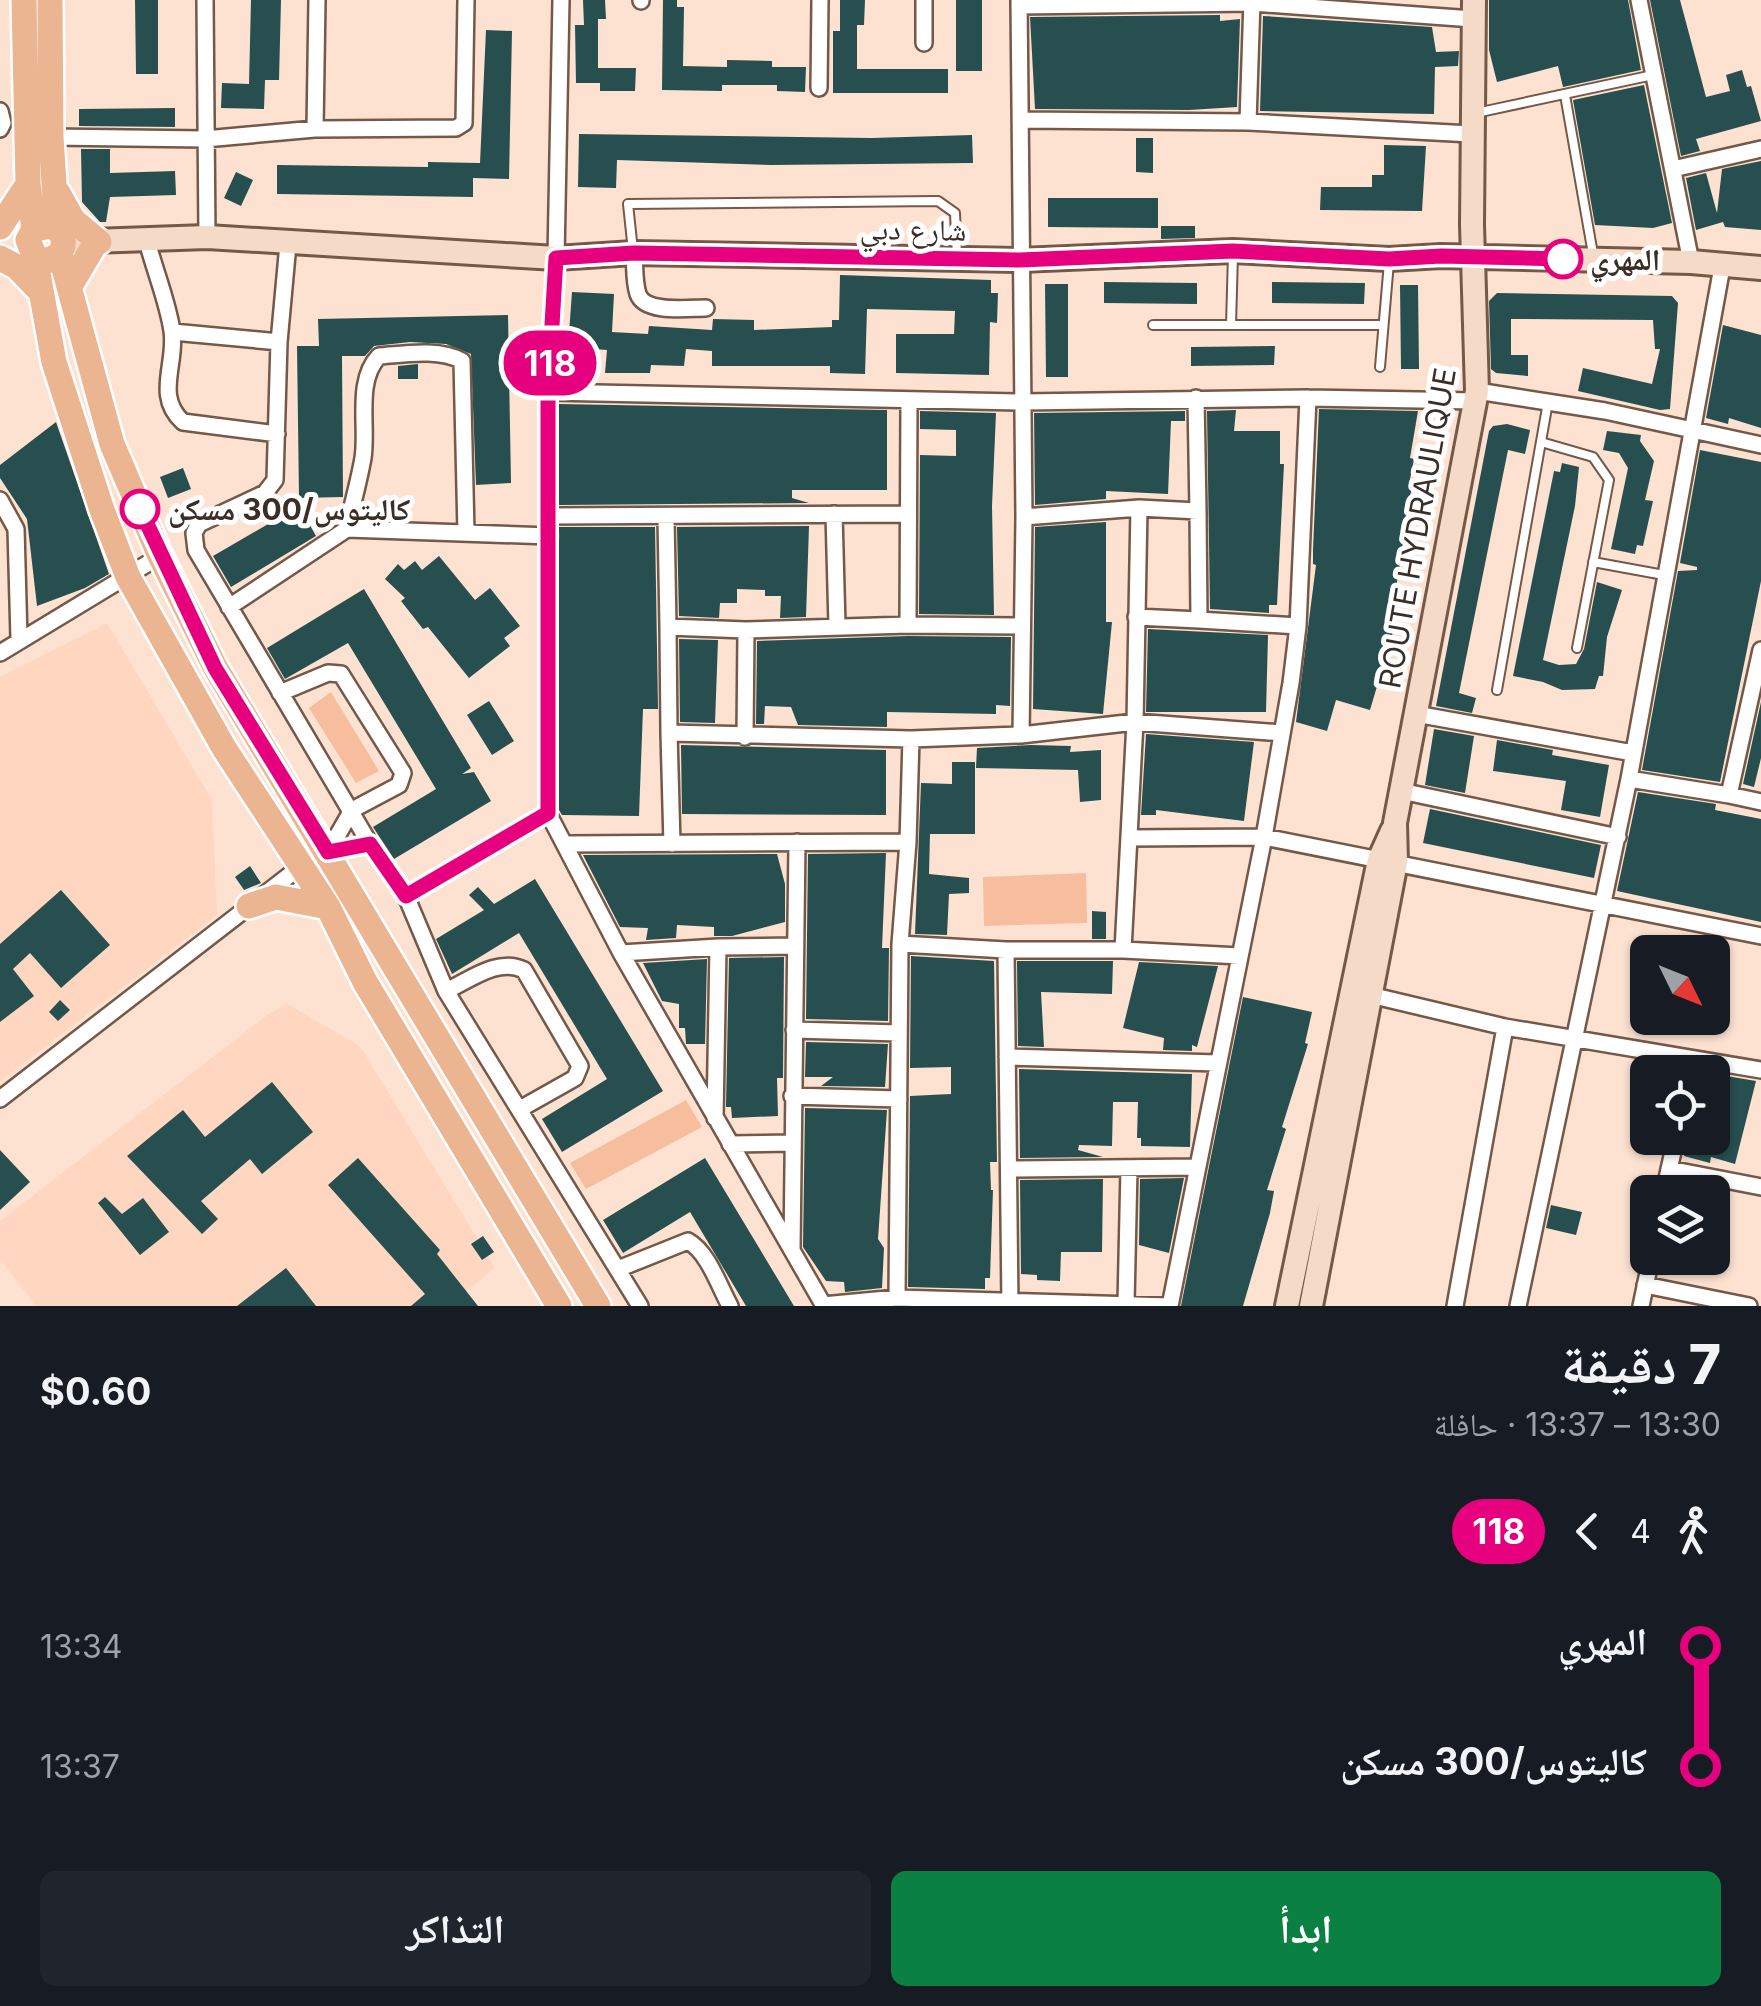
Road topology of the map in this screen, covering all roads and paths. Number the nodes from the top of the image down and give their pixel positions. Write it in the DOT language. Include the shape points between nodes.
graph roads {
  1 [pos="24,0"];
  2 [pos="50,0"];
  3 [pos="205,0"];
  4 [pos="316,0"];
  5 [pos="466,0"];
  6 [pos="561,0"];
  7 [pos="820,0"];
  8 [pos="924,0"];
  9 [pos="1640,0"];
  10 [pos="1252,2"];
  11 [pos="1019,3"];
  12 [pos="1474,9"];
  13 [pos="924,43"];
  14 [pos="1653,76"];
  15 [pos="819,88"];
  16 [pos="1565,95"];
  17 [pos="0,111"];
  18 [pos="1022,120"];
  19 [pos="1248,122"];
  20 [pos="1472,124"];
  21 [pos="0,129"];
  22 [pos="315,129"];
  23 [pos="51,137"];
  24 [pos="205,139"];
  25 [pos="1761,149"];
  26 [pos="1673,170"];
  27 [pos="41,184"];
  28 [pos="0,228"];
  29 [pos="146,237"];
  30 [pos="207,237"];
  31 [pos="97,242"];
  32 [pos="47,243"];
  33 [pos="288,244"];
  34 [pos="0,247"];
  35 [pos="1233,251"];
  36 [pos="634,253"];
  37 [pos="1474,257"];
  38 [pos="0,258"];
  39 [pos="556,258"];
  40 [pos="1594,258"];
  41 [pos="1389,259"];
  42 [pos="957,260"];
  43 [pos="1020,260"];
  44 [pos="1692,262"];
  45 [pos="1722,267"];
  46 [pos="1761,268"];
  47 [pos="70,286"];
  48 [pos="41,292"];
  49 [pos="706,308"];
  50 [pos="1152,325"];
  51 [pos="1231,325"];
  52 [pos="1382,325"];
  53 [pos="173,332"];
  54 [pos="279,342"];
  55 [pos="1380,367"];
  56 [pos="548,392"];
  57 [pos="1476,396"];
  58 [pos="1196,398"];
  59 [pos="1308,398"];
  60 [pos="909,400"];
  61 [pos="1022,402"];
  62 [pos="1548,402"];
  63 [pos="1691,430"];
  64 [pos="277,434"];
  65 [pos="1541,442"];
  66 [pos="1761,445"];
  67 [pos="0,500"];
  68 [pos="1140,508"];
  69 [pos="1198,511"];
  70 [pos="834,514"];
  71 [pos="908,514"];
  72 [pos="550,516"];
  73 [pos="1024,517"];
  74 [pos="666,518"];
  75 [pos="347,529"];
  76 [pos="466,532"];
  77 [pos="550,536"];
  78 [pos="160,556"];
  79 [pos="1593,562"];
  80 [pos="1664,575"];
  81 [pos="128,577"];
  82 [pos="229,607"];
  83 [pos="1136,617"];
  84 [pos="1199,620"];
  85 [pos="908,625"];
  86 [pos="837,626"];
  87 [pos="1021,626"];
  88 [pos="1298,626"];
  89 [pos="668,627"];
  90 [pos="746,630"];
  91 [pos="19,639"];
  92 [pos="1577,648"];
  93 [pos="1761,650"];
  94 [pos="0,653"];
  95 [pos="1757,688"];
  96 [pos="1497,690"];
  97 [pos="280,693"];
  98 [pos="1416,714"];
  99 [pos="1135,722"];
  100 [pos="669,733"];
  101 [pos="1282,733"];
  102 [pos="1021,735"];
  103 [pos="745,738"];
  104 [pos="910,739"];
  105 [pos="1633,753"];
  106 [pos="1629,779"];
  107 [pos="1401,792"];
  108 [pos="1728,795"];
  109 [pos="1761,802"];
  110 [pos="352,810"];
  111 [pos="548,813"];
  112 [pos="1264,837"];
  113 [pos="1618,837"];
  114 [pos="1129,838"];
  115 [pos="797,842"];
  116 [pos="908,842"];
  117 [pos="370,844"];
  118 [pos="565,844"];
  119 [pos="672,844"];
  120 [pos="328,852"];
  121 [pos="1387,861"];
  122 [pos="300,867"];
  123 [pos="406,896"];
  124 [pos="1604,905"];
  125 [pos="250,906"];
  126 [pos="328,907"];
  127 [pos="1761,936"];
  128 [pos="900,944"];
  129 [pos="718,946"];
  130 [pos="794,946"];
  131 [pos="1006,950"];
  132 [pos="1123,950"];
  133 [pos="621,953"];
  134 [pos="1240,956"];
  135 [pos="446,991"];
  136 [pos="1360,993"];
  137 [pos="1505,1027"];
  138 [pos="794,1030"];
  139 [pos="899,1033"];
  140 [pos="1575,1038"];
  141 [pos="1649,1055"];
  142 [pos="1007,1058"];
  143 [pos="1218,1063"];
  144 [pos="1730,1067"];
  145 [pos="1761,1070"];
  146 [pos="792,1096"];
  147 [pos="0,1099"];
  148 [pos="899,1100"];
  149 [pos="520,1108"];
  150 [pos="715,1120"];
  151 [pos="793,1143"];
  152 [pos="730,1144"];
  153 [pos="1672,1155"];
  154 [pos="1196,1167"];
  155 [pos="1009,1168"];
  156 [pos="1669,1168"];
  157 [pos="1129,1169"];
  158 [pos="1668,1175"];
  159 [pos="1761,1187"];
  160 [pos="792,1248"];
  161 [pos="618,1269"];
  162 [pos="1647,1275"];
  163 [pos="1645,1285"];
  164 [pos="897,1298"];
  165 [pos="1126,1302"];
  166 [pos="1010,1304"];
  167 [pos="560,1306"];
  168 [pos="598,1306"];
  169 [pos="640,1306"];
  170 [pos="730,1306"];
  171 [pos="824,1306"];
  172 [pos="1169,1306"];
  173 [pos="1286,1306"];
  174 [pos="1312,1306"];
  175 [pos="1455,1306"];
  176 [pos="1518,1306"];
  177 [pos="1641,1306"];
  178 [pos="1748,1306"];
  1 -- 27 [label="main road"];
  2 -- 23 [label="main road"];
  3 -- 24 [label="street"];
  4 -- 22 [label="street"];
  5 -- 22 [label="street" via="464,123"];
  6 -- 39 [label="street"];
  7 -- 15 [label="street"];
  8 -- 13 [label="street"];
  9 -- 14 [label="street"];
  10 -- 11 [label="street"];
  10 -- 12 [label="street"];
  10 -- 19 [label="street"];
  11 -- 18 [label="street"];
  12 -- 20 [label="main road, ROUTE HYDRAULIQUE"];
  14 -- 16 [label="lane"];
  14 -- 26 [label="street"];
  16 -- 20 [label="lane"];
  16 -- 40 [label="lane"];
  17 -- 21 [label="street"];
  18 -- 19 [label="street"];
  18 -- 43 [label="street"];
  19 -- 20 [label="street"];
  20 -- 37 [label="main road, ROUTE HYDRAULIQUE"];
  22 -- 24 [label="street"];
  23 -- 24 [label="street"];
  23 -- 27 [label="main road"];
  24 -- 30 [label="street"];
  25 -- 26 [label="street"];
  26 -- 44 [label="street"];
  27 -- 28 [label="main road"];
  27 -- 31 [label="main road"];
  27 -- 32 [label="main road"];
  29 -- 30 [label="main road, شارع دبي"];
  29 -- 31 [label="main road, شارع دبي"];
  29 -- 53 [label="street"];
  30 -- 33 [label="main road, شارع دبي"];
  31 -- 32 [label="main road, شارع دبي"];
  31 -- 47 [label="main road"];
  32 -- 34 [label="main road, شارع دبي"];
  32 -- 47 [label="main road"];
  32 -- 48 [label="main road"];
  33 -- 39 [label="main road, شارع دبي"];
  33 -- 54 [label="street"];
  35 -- 41 [label="main road, شارع دبي"];
  35 -- 43 [label="main road, شارع دبي"];
  35 -- 51 [label="lane"];
  36 -- 39 [label="main road, شارع دبي"];
  36 -- 42 [label="main road, شارع دبي"];
  36 -- 42 [label="lane" via="628,204 938,200 955,213"];
  36 -- 49 [label="street" via="643,302"];
  37 -- 40 [label="main road, شارع دبي"];
  37 -- 41 [label="main road, شارع دبي"];
  37 -- 57 [label="main road, ROUTE HYDRAULIQUE"];
  38 -- 48 [label="main road"];
  39 -- 56 [label="street"];
  40 -- 44 [label="main road, شارع دبي"];
  41 -- 52 [label="lane"];
  42 -- 43 [label="main road, شارع دبي"];
  43 -- 61 [label="street"];
  44 -- 45 [label="main road, شارع دبي"];
  45 -- 46 [label="main road, شارع دبي"];
  45 -- 63 [label="street"];
  47 -- 78 [label="main road" via="112,444"];
  48 -- 81 [label="main road" via="54,362"];
  50 -- 51 [label="lane"];
  51 -- 52 [label="lane"];
  52 -- 55 [label="lane"];
  53 -- 54 [label="street"];
  53 -- 64 [label="street" via="167,397 179,419"];
  54 -- 64 [label="street"];
  56 -- 60 [label="street"];
  56 -- 72 [label="street"];
  57 -- 59 [label="street"];
  57 -- 62 [label="street"];
  57 -- 98 [label="main road, ROUTE HYDRAULIQUE"];
  58 -- 59 [label="street"];
  58 -- 61 [label="street"];
  58 -- 69 [label="street"];
  59 -- 88 [label="street"];
  60 -- 61 [label="street"];
  60 -- 71 [label="street"];
  61 -- 73 [label="street"];
  62 -- 63 [label="street"];
  62 -- 65 [label="lane"];
  63 -- 66 [label="street"];
  63 -- 80 [label="street"];
  64 -- 82 [label="street" via="273,486 199,524 194,533 196,550"];
  65 -- 79 [label="lane" via="1593,457 1609,480"];
  65 -- 96 [label="lane"];
  67 -- 91 [label="street" via="16,529"];
  68 -- 69 [label="street"];
  68 -- 73 [label="street"];
  68 -- 83 [label="street"];
  69 -- 84 [label="street"];
  70 -- 71 [label="street"];
  70 -- 74 [label="street"];
  70 -- 86 [label="street"];
  71 -- 85 [label="street"];
  72 -- 74 [label="street"];
  72 -- 77 [label="street"];
  73 -- 87 [label="street"];
  74 -- 89 [label="street"];
  75 -- 76 [label="street"];
  75 -- 76 [label="street" via="364,454 372,364 379,356 433,355 462,361"];
  75 -- 82 [label="street"];
  76 -- 77 [label="street"];
  77 -- 111 [label="street"];
  78 -- 81 [label="street"];
  78 -- 120 [label="main road" via="215,668"];
  79 -- 80 [label="lane"];
  79 -- 92 [label="lane"];
  80 -- 105 [label="street"];
  81 -- 91 [label="street"];
  81 -- 122 [label="main road"];
  82 -- 97 [label="street"];
  83 -- 84 [label="street"];
  83 -- 99 [label="street"];
  84 -- 88 [label="street"];
  85 -- 86 [label="street"];
  85 -- 87 [label="street"];
  86 -- 90 [label="street"];
  87 -- 102 [label="street"];
  88 -- 101 [label="street"];
  89 -- 90 [label="street"];
  89 -- 100 [label="street"];
  90 -- 103 [label="street"];
  91 -- 94 [label="street"];
  93 -- 95 [label="street"];
  95 -- 108 [label="street"];
  97 -- 110 [label="street"];
  97 -- 110 [label="street" via="328,672 341,674 403,774 399,785"];
  98 -- 105 [label="street"];
  98 -- 107 [label="main road, ROUTE HYDRAULIQUE"];
  99 -- 101 [label="street"];
  99 -- 102 [label="street"];
  99 -- 114 [label="street"];
  100 -- 103 [label="street"];
  100 -- 119 [label="street"];
  101 -- 112 [label="street"];
  102 -- 104 [label="street"];
  103 -- 104 [label="street"];
  104 -- 116 [label="street"];
  105 -- 106 [label="street"];
  106 -- 108 [label="street"];
  106 -- 113 [label="street"];
  107 -- 113 [label="street"];
  107 -- 121 [label="main road, ROUTE HYDRAULIQUE"];
  108 -- 109 [label="street"];
  110 -- 117 [label="street"];
  110 -- 120 [label="street"];
  111 -- 118 [label="street"];
  111 -- 123 [label="street"];
  112 -- 114 [label="street"];
  112 -- 121 [label="street"];
  112 -- 134 [label="street"];
  113 -- 124 [label="street"];
  114 -- 132 [label="street"];
  115 -- 116 [label="street"];
  115 -- 119 [label="street"];
  115 -- 130 [label="street"];
  116 -- 128 [label="street"];
  117 -- 120 [label="street"];
  117 -- 123 [label="street"];
  118 -- 119 [label="street"];
  118 -- 133 [label="street"];
  120 -- 122 [label="street"];
  120 -- 168 [label="main road"];
  121 -- 124 [label="street"];
  121 -- 136 [label="main road, ROUTE HYDRAULIQUE"];
  122 -- 125 [label="street"];
  122 -- 126 [label="main road"];
  123 -- 135 [label="street"];
  124 -- 127 [label="street"];
  124 -- 140 [label="street"];
  125 -- 126 [label="main road" via="276,897"];
  125 -- 147 [label="street"];
  126 -- 167 [label="main road" via="365,982"];
  128 -- 131 [label="street"];
  128 -- 139 [label="street"];
  129 -- 130 [label="street"];
  129 -- 133 [label="street"];
  129 -- 150 [label="street"];
  130 -- 138 [label="street"];
  131 -- 132 [label="street"];
  131 -- 142 [label="street"];
  132 -- 134 [label="street"];
  133 -- 150 [label="street"];
  134 -- 143 [label="street"];
  135 -- 149 [label="street"];
  135 -- 149 [label="street" via="501,964 524,970 580,1066 575,1078"];
  136 -- 137 [label="street"];
  136 -- 173 [label="main road"];
  136 -- 174 [label="main road"];
  137 -- 140 [label="street"];
  137 -- 175 [label="street"];
  138 -- 139 [label="street"];
  138 -- 146 [label="street"];
  139 -- 148 [label="street"];
  140 -- 141 [label="street"];
  140 -- 176 [label="street"];
  142 -- 143 [label="street"];
  142 -- 155 [label="street"];
  143 -- 154 [label="street"];
  144 -- 145 [label="street"];
  146 -- 148 [label="street"];
  146 -- 151 [label="street"];
  148 -- 164 [label="street"];
  149 -- 161 [label="street"];
  150 -- 152 [label="street"];
  151 -- 152 [label="street"];
  151 -- 160 [label="street"];
  152 -- 160 [label="street"];
  153 -- 156 [label="street"];
  154 -- 157 [label="street"];
  154 -- 172 [label="street"];
  155 -- 157 [label="street"];
  155 -- 166 [label="street"];
  156 -- 158 [label="street"];
  156 -- 159 [label="street"];
  157 -- 165 [label="street"];
  160 -- 171 [label="street"];
  161 -- 169 [label="street"];
  161 -- 170 [label="street" via="688,1241"];
  162 -- 163 [label="street"];
  163 -- 177 [label="street"];
  163 -- 178 [label="street"];
  164 -- 166 [label="street"];
  164 -- 171 [label="street"];
  165 -- 166 [label="street"];
  165 -- 172 [label="street"];
}
